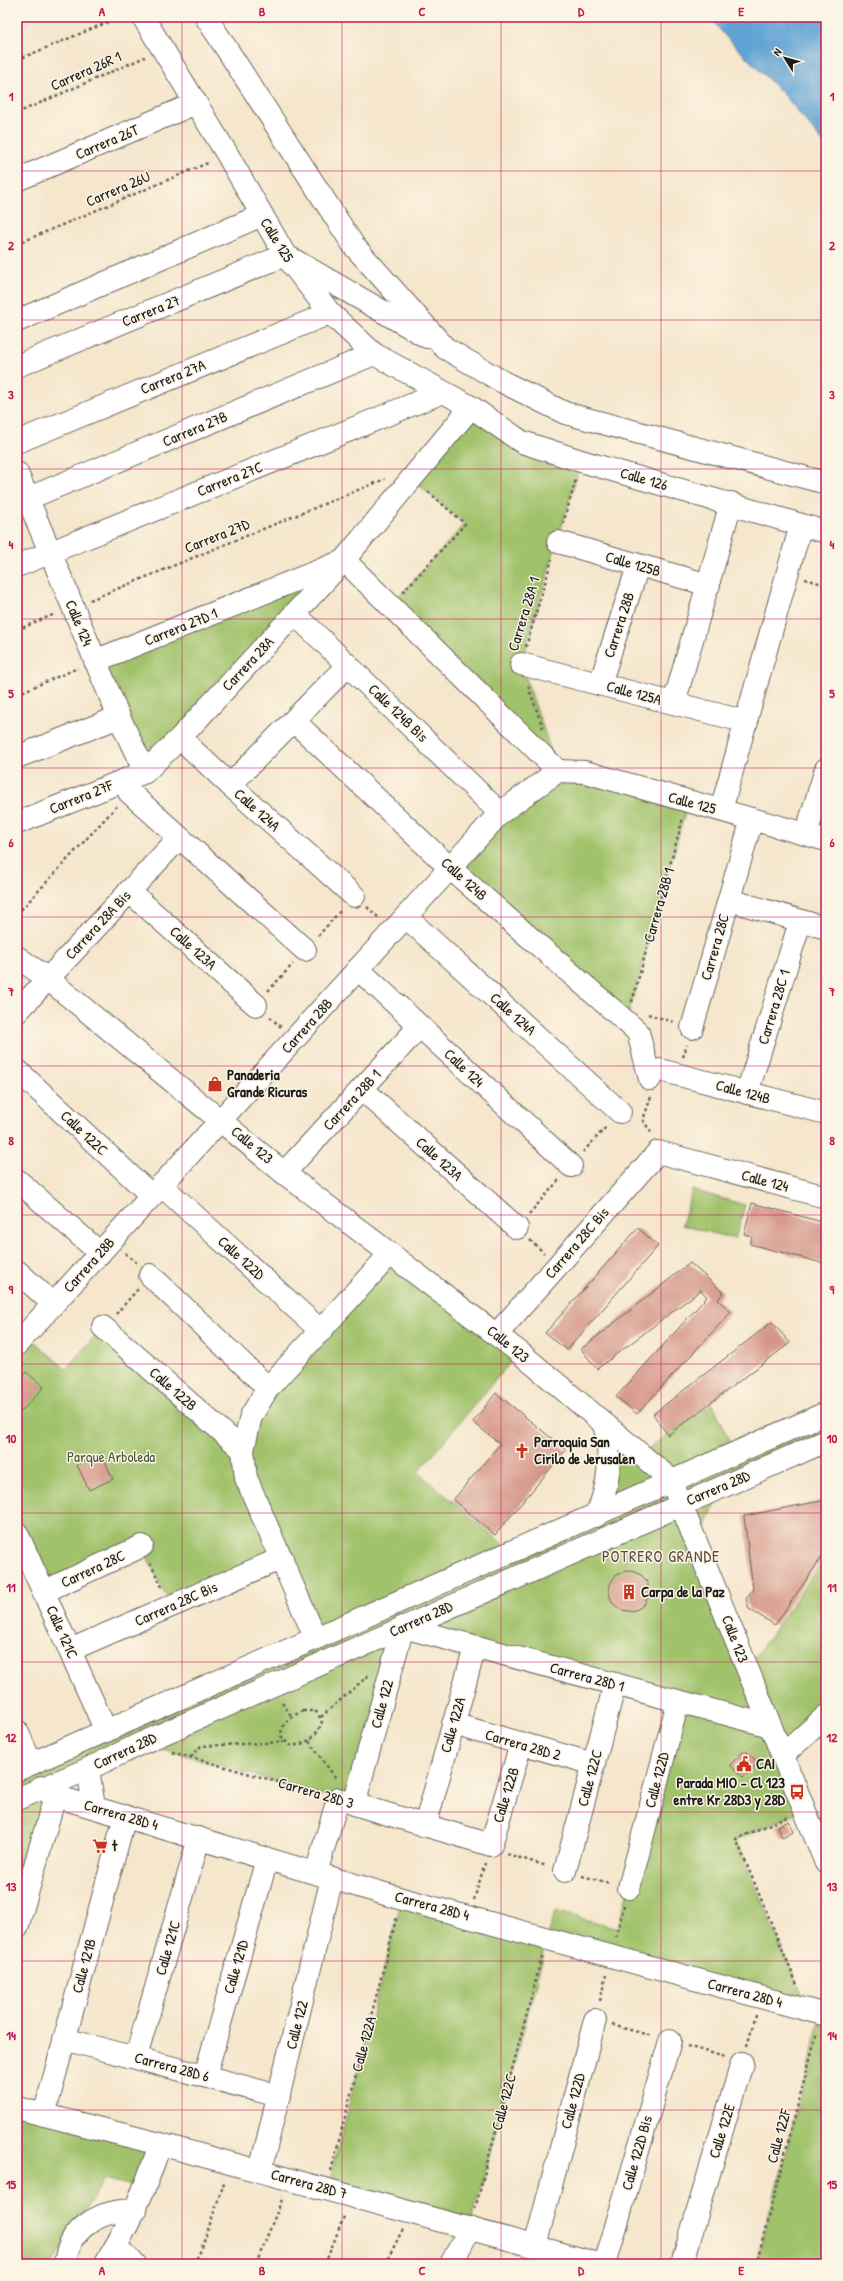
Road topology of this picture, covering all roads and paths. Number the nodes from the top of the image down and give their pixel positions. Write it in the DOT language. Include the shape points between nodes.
graph roads {
  1 [pos="120,17"];
  2 [pos="143,17"];
  3 [pos="206,17"];
  4 [pos="164,49"];
  5 [pos="17,60"];
  6 [pos="196,103"];
  7 [pos="17,113"];
  8 [pos="227,154"];
  9 [pos="17,180"];
  10 [pos="262,215"];
  11 [pos="17,244"];
  12 [pos="285,255"];
  13 [pos="330,313"];
  14 [pos="17,321"];
  15 [pos="445,348"];
  16 [pos="374,354"];
  17 [pos="17,366"];
  18 [pos="443,392"];
  19 [pos="471,407"];
  20 [pos="17,442"];
  21 [pos="581,461"];
  22 [pos="17,473"];
  23 [pos="389,478"];
  24 [pos="412,479"];
  25 [pos="826,483"];
  26 [pos="22,501"];
  27 [pos="731,503"];
  28 [pos="801,525"];
  29 [pos="826,532"];
  30 [pos="558,542"];
  31 [pos="50,552"];
  32 [pos="344,560"];
  33 [pos="17,566"];
  34 [pos="638,566"];
  35 [pos="709,585"];
  36 [pos="390,606"];
  37 [pos="73,607"];
  38 [pos="295,614"];
  39 [pos="17,630"];
  40 [pos="96,661"];
  41 [pos="521,664"];
  42 [pos="348,665"];
  43 [pos="600,684"];
  44 [pos="17,694"];
  45 [pos="674,704"];
  46 [pos="119,717"];
  47 [pos="294,721"];
  48 [pos="746,722"];
  49 [pos="545,735"];
  50 [pos="180,738"];
  51 [pos="17,757"];
  52 [pos="826,769"];
  53 [pos="558,771"];
  54 [pos="145,772"];
  55 [pos="230,785"];
  56 [pos="129,792"];
  57 [pos="688,802"];
  58 [pos="721,810"];
  59 [pos="500,813"];
  60 [pos="752,819"];
  61 [pos="17,823"];
  62 [pos="816,837"];
  63 [pos="179,838"];
  64 [pos="450,868"];
  65 [pos="129,891"];
  66 [pos="354,896"];
  67 [pos="729,900"];
  68 [pos="17,914"];
  69 [pos="406,917"];
  70 [pos="800,922"];
  71 [pos="826,928"];
  72 [pos="305,950"];
  73 [pos="17,956"];
  74 [pos="358,969"];
  75 [pos="48,979"];
  76 [pos="256,1005"];
  77 [pos="630,1009"];
  78 [pos="17,1012"];
  79 [pos="641,1023"];
  80 [pos="419,1027"];
  81 [pos="692,1028"];
  82 [pos="17,1070"];
  83 [pos="660,1079"];
  84 [pos="362,1089"];
  85 [pos="747,1093"];
  86 [pos="825,1110"];
  87 [pos="620,1112"];
  88 [pos="221,1120"];
  89 [pos="658,1152"];
  90 [pos="571,1166"];
  91 [pos="284,1173"];
  92 [pos="17,1180"];
  93 [pos="156,1191"];
  94 [pos="826,1197"];
  95 [pos="517,1228"];
  96 [pos="106,1247"];
  97 [pos="390,1254"];
  98 [pos="17,1272"];
  99 [pos="150,1275"];
  100 [pos="53,1304"];
  101 [pos="103,1327"];
  102 [pos="321,1331"];
  103 [pos="497,1334"];
  104 [pos="17,1344"];
  105 [pos="268,1388"];
  106 [pos="826,1413"];
  107 [pos="604,1424"];
  108 [pos="826,1441"];
  109 [pos="243,1450"];
  110 [pos="671,1480"];
  111 [pos="681,1503"];
  112 [pos="596,1516"];
  113 [pos="17,1533"];
  114 [pos="142,1546"];
  115 [pos="282,1558"];
  116 [pos="43,1592"];
  117 [pos="171,1606"];
  118 [pos="403,1627"];
  119 [pos="315,1637"];
  120 [pos="475,1647"];
  121 [pos="70,1650"];
  122 [pos="373,1671"];
  123 [pos="615,1684"];
  124 [pos="678,1702"];
  125 [pos="826,1716"];
  126 [pos="321,1717"];
  127 [pos="454,1724"];
  128 [pos="770,1726"];
  129 [pos="17,1731"];
  130 [pos="106,1731"];
  131 [pos="309,1741"];
  132 [pos="284,1742"];
  133 [pos="521,1744"];
  134 [pos="170,1751"];
  135 [pos="783,1755"];
  136 [pos="190,1757"];
  137 [pos="594,1764"];
  138 [pos="24,1767"];
  139 [pos="88,1769"];
  140 [pos="49,1792"];
  141 [pos="17,1799"];
  142 [pos="346,1801"];
  143 [pos="94,1807"];
  144 [pos="804,1810"];
  145 [pos="125,1816"];
  146 [pos="425,1826"];
  147 [pos="199,1838"];
  148 [pos="822,1838"];
  149 [pos="489,1851"];
  150 [pos="267,1859"];
  151 [pos="826,1863"];
  152 [pos="565,1871"];
  153 [pos="324,1875"];
  154 [pos="629,1888"];
  155 [pos="402,1899"];
  156 [pos="470,1917"];
  157 [pos="17,1928"];
  158 [pos="618,1928"];
  159 [pos="548,1938"];
  160 [pos="611,1956"];
  161 [pos="762,1998"];
  162 [pos="819,2013"];
  163 [pos="595,2020"];
  164 [pos="64,2039"];
  165 [pos="670,2041"];
  166 [pos="136,2057"];
  167 [pos="742,2062"];
  168 [pos="205,2076"];
  169 [pos="279,2096"];
  170 [pos="17,2108"];
  171 [pos="44,2115"];
  172 [pos="160,2144"];
  173 [pos="231,2163"];
  174 [pos="260,2171"];
  175 [pos="290,2179"];
  176 [pos="326,2189"];
  177 [pos="353,2196"];
  178 [pos="136,2210"];
  179 [pos="412,2212"];
  180 [pos="470,2228"];
  181 [pos="541,2253"];
  182 [pos="110,2256"];
  183 [pos="65,2264"];
  184 [pos="134,2264"];
  185 [pos="194,2264"];
  186 [pos="256,2264"];
  187 [pos="325,2264"];
  188 [pos="385,2264"];
  189 [pos="452,2264"];
  190 [pos="599,2264"];
  191 [pos="605,2264"];
  192 [pos="682,2264"];
  193 [pos="756,2264"];
  1 -- 5 [label="path"];
  2 -- 4 [label="street, Calle 125"];
  3 -- 15 [label="street" via="354,246"];
  4 -- 6 [label="street, Calle 125"];
  4 -- 7 [label="path, Carrera 26R 1"];
  6 -- 8 [label="street, Calle 125"];
  6 -- 9 [label="street, Carrera 26T"];
  8 -- 10 [label="street, Calle 125"];
  8 -- 11 [label="path, Carrera 26U"];
  10 -- 12 [label="street, Calle 125"];
  10 -- 14 [label="street"];
  12 -- 13 [label="street, Calle 125"];
  12 -- 15 [label="street"];
  12 -- 17 [label="street, Carrera 27"];
  13 -- 16 [label="street, Calle 125"];
  13 -- 20 [label="street, Carrera 27A"];
  15 -- 25 [label="street" via="503,382 565,413"];
  16 -- 18 [label="street, Calle 125"];
  16 -- 26 [label="street, Carrera 27B"];
  18 -- 19 [label="street, Calle 125"];
  18 -- 31 [label="street, Carrera 27C"];
  19 -- 21 [label="street, Calle 126" via="522,442"];
  19 -- 24 [label="street, Carrera 28A"];
  21 -- 27 [label="street, Calle 126"];
  21 -- 30 [label="path, Carrera 28A 1"];
  22 -- 26 [label="street, Calle 124"];
  23 -- 37 [label="path, Carrera 27D"];
  24 -- 32 [label="street, Carrera 28A"];
  24 -- 36 [label="path" via="466,524"];
  26 -- 31 [label="street, Calle 124"];
  27 -- 28 [label="street, Calle 126"];
  27 -- 35 [label="street"];
  28 -- 29 [label="street, Calle 126"];
  28 -- 48 [label="street"];
  30 -- 34 [label="street, Calle 125B"];
  30 -- 41 [label="path, Carrera 28A 1"];
  31 -- 33 [label="street, Carrera 27C"];
  31 -- 37 [label="street, Calle 124"];
  32 -- 36 [label="street"];
  32 -- 38 [label="street, Carrera 28A"];
  32 -- 40 [label="street, Carrera 27D 1"];
  34 -- 35 [label="street, Calle 125B"];
  34 -- 43 [label="street, Carrera 28B"];
  35 -- 45 [label="street"];
  36 -- 53 [label="street"];
  37 -- 39 [label="path, Carrera 27D"];
  37 -- 40 [label="street, Calle 124"];
  38 -- 42 [label="street, Calle 124B Bis"];
  38 -- 50 [label="street, Carrera 28A"];
  40 -- 44 [label="path"];
  40 -- 46 [label="street, Calle 124"];
  41 -- 43 [label="street, Calle 125A"];
  41 -- 49 [label="path, Carrera 28A 1"];
  42 -- 47 [label="street"];
  42 -- 59 [label="street, Calle 124B Bis"];
  43 -- 45 [label="street, Calle 125A"];
  45 -- 48 [label="street, Calle 125A"];
  46 -- 51 [label="street"];
  46 -- 54 [label="street, Calle 124"];
  47 -- 55 [label="street"];
  47 -- 64 [label="street, Calle 124B"];
  48 -- 58 [label="street"];
  50 -- 54 [label="street, Carrera 28A"];
  50 -- 55 [label="street, Calle 124A"];
  52 -- 62 [label="street"];
  53 -- 57 [label="street, Calle 125" via="584,772"];
  53 -- 59 [label="street, Carrera 28B"];
  54 -- 61 [label="street, Carrera 27F"];
  55 -- 66 [label="street, Calle 124A"];
  56 -- 63 [label="street"];
  56 -- 68 [label="path"];
  57 -- 58 [label="street, Calle 125"];
  57 -- 77 [label="path, Carrera 28B 1"];
  58 -- 60 [label="street, Calle 125"];
  59 -- 64 [label="street, Carrera 28B"];
  60 -- 62 [label="street, Calle 125"];
  60 -- 67 [label="street, Carrera 28C"];
  63 -- 65 [label="street, Carrera 28A Bis"];
  63 -- 72 [label="street"];
  64 -- 69 [label="street, Carrera 28B"];
  64 -- 79 [label="street, Calle 124B"];
  65 -- 75 [label="street, Carrera 28A Bis"];
  65 -- 76 [label="street, Calle 123A"];
  67 -- 70 [label="street"];
  67 -- 81 [label="street, Carrera 28C"];
  69 -- 74 [label="street, Carrera 28B"];
  69 -- 87 [label="street, Calle 124A"];
  70 -- 71 [label="street"];
  70 -- 85 [label="street, Carrera 28C 1"];
  73 -- 75 [label="street, Calle 123"];
  74 -- 80 [label="street, Calle 124"];
  74 -- 88 [label="street, Carrera 28B"];
  75 -- 78 [label="street, Carrera 28A Bis"];
  75 -- 88 [label="street, Calle 123"];
  79 -- 81 [label="path"];
  79 -- 83 [label="street"];
  80 -- 84 [label="street, Carrera 28B 1"];
  80 -- 90 [label="street, Calle 124"];
  81 -- 83 [label="path"];
  82 -- 93 [label="street, Calle 122C"];
  83 -- 85 [label="street, Calle 124B"];
  83 -- 89 [label="path" via="643,1120 656,1139"];
  84 -- 91 [label="street, Carrera 28B 1"];
  84 -- 95 [label="street, Calle 123A"];
  85 -- 86 [label="street, Calle 124B"];
  88 -- 91 [label="street, Calle 123"];
  88 -- 93 [label="street, Carrera 28B"];
  89 -- 94 [label="street, Calle 124"];
  89 -- 103 [label="street, Carrera 28C Bis"];
  91 -- 97 [label="street, Calle 123"];
  92 -- 96 [label="street"];
  93 -- 96 [label="street, Carrera 28B"];
  93 -- 102 [label="street, Calle 122D"];
  96 -- 99 [label="path"];
  96 -- 100 [label="street, Carrera 28B"];
  97 -- 102 [label="street"];
  97 -- 103 [label="street, Calle 123"];
  98 -- 100 [label="street"];
  99 -- 101 [label="path"];
  99 -- 105 [label="street"];
  100 -- 104 [label="street, Carrera 28B"];
  101 -- 109 [label="street, Calle 122B"];
  102 -- 105 [label="street"];
  103 -- 107 [label="street, Calle 123"];
  105 -- 109 [label="street" via="251,1416"];
  106 -- 110 [label="street, Carrera 28D"];
  107 -- 110 [label="street, Calle 123"];
  107 -- 112 [label="street" via="608,1442 609,1474"];
  108 -- 111 [label="street, Carrera 28D"];
  109 -- 115 [label="street" via="246,1478"];
  110 -- 111 [label="street, Calle 123"];
  110 -- 112 [label="street, Carrera 28D"];
  111 -- 118 [label="street, Carrera 28D"];
  111 -- 128 [label="street, Calle 123"];
  112 -- 119 [label="street, Carrera 28D"];
  113 -- 116 [label="street, Calle 121C"];
  114 -- 116 [label="street, Carrera 28C"];
  114 -- 117 [label="path"];
  115 -- 117 [label="street, Carrera 28C Bis"];
  115 -- 119 [label="street"];
  116 -- 121 [label="street, Calle 121C"];
  117 -- 121 [label="street, Carrera 28C Bis"];
  118 -- 120 [label="street, Carrera 28D 1"];
  118 -- 139 [label="street, Carrera 28D"];
  118 -- 142 [label="street, Calle 122"];
  119 -- 130 [label="street, Carrera 28D"];
  120 -- 123 [label="street, Carrera 28D 1"];
  120 -- 127 [label="street, Calle 122A"];
  121 -- 130 [label="street, Calle 121C"];
  122 -- 126 [label="path"];
  123 -- 124 [label="street, Carrera 28D 1"];
  123 -- 137 [label="street, Calle 122C"];
  124 -- 128 [label="street, Carrera 28D 1"];
  124 -- 154 [label="street, Calle 122D"];
  125 -- 135 [label="street"];
  126 -- 131 [label="path" via="320,1728"];
  126 -- 132 [label="path" via="318,1713 309,1711 292,1717 281,1730"];
  127 -- 133 [label="street, Carrera 28D 2"];
  127 -- 146 [label="street, Calle 122A"];
  128 -- 135 [label="street, Calle 123"];
  129 -- 138 [label="street"];
  130 -- 138 [label="street, Carrera 28D"];
  131 -- 132 [label="path" via="295,1746"];
  131 -- 142 [label="path"];
  132 -- 136 [label="path" via="202,1746"];
  133 -- 137 [label="street, Carrera 28D 2"];
  133 -- 149 [label="street, Calle 122B"];
  134 -- 136 [label="path, Carrera 28D 3"];
  135 -- 144 [label="street, Calle 123"];
  136 -- 142 [label="path, Carrera 28D 3"];
  137 -- 152 [label="street, Calle 122C"];
  139 -- 140 [label="street, Carrera 28D"];
  139 -- 143 [label="street"];
  140 -- 141 [label="street, Carrera 28D"];
  140 -- 143 [label="street, Carrera 28D 4"];
  140 -- 157 [label="street"];
  142 -- 146 [label="street, Carrera 28D 3"];
  142 -- 153 [label="street, Calle 122"];
  143 -- 145 [label="street, Carrera 28D 4"];
  144 -- 148 [label="street, Calle 123"];
  144 -- 162 [label="path" via="736,1839"];
  145 -- 147 [label="street, Carrera 28D 4"];
  145 -- 164 [label="street, Calle 121B"];
  146 -- 149 [label="street, Carrera 28D 3"];
  147 -- 150 [label="street, Carrera 28D 4"];
  147 -- 166 [label="street, Calle 121C"];
  148 -- 151 [label="street, Calle 123"];
  149 -- 156 [label="path"];
  150 -- 153 [label="street, Carrera 28D 4"];
  150 -- 168 [label="street, Calle 121D"];
  153 -- 155 [label="street, Carrera 28D 4"];
  153 -- 169 [label="street, Calle 122"];
  154 -- 158 [label="path"];
  155 -- 156 [label="street, Carrera 28D 4"];
  155 -- 176 [label="path, Calle 122A"];
  156 -- 159 [label="street, Carrera 28D 4"];
  159 -- 160 [label="street, Carrera 28D 4"];
  159 -- 180 [label="path, Calle 122C"];
  160 -- 161 [label="street, Carrera 28D 4"];
  160 -- 163 [label="path"];
  161 -- 162 [label="street, Carrera 28D 4"];
  161 -- 167 [label="path"];
  162 -- 193 [label="path, Calle 122F"];
  163 -- 181 [label="street, Calle 122D"];
  164 -- 166 [label="street, Carrera 28D 6"];
  164 -- 171 [label="street, Calle 121B"];
  165 -- 191 [label="street, Calle 122D Bis"];
  166 -- 168 [label="street, Carrera 28D 6"];
  167 -- 192 [label="street, Calle 122E"];
  168 -- 169 [label="street, Carrera 28D 6"];
  169 -- 174 [label="street, Calle 122"];
  170 -- 171 [label="street, Carrera 28D 7"];
  171 -- 172 [label="street, Carrera 28D 7"];
  172 -- 173 [label="street, Carrera 28D 7"];
  172 -- 178 [label="street"];
  173 -- 174 [label="street, Carrera 28D 7"];
  173 -- 185 [label="path"];
  174 -- 175 [label="street, Carrera 28D 7"];
  175 -- 176 [label="street, Carrera 28D 7"];
  175 -- 186 [label="path"];
  176 -- 177 [label="street, Carrera 28D 7"];
  177 -- 179 [label="street, Carrera 28D 7"];
  177 -- 187 [label="path"];
  178 -- 182 [label="street"];
  178 -- 183 [label="street" via="100,2215 85,2225 73,2239"];
  179 -- 180 [label="street, Carrera 28D 7"];
  179 -- 188 [label="path"];
  180 -- 181 [label="street, Carrera 28D 7"];
  180 -- 189 [label="street"];
  181 -- 190 [label="street, Carrera 28D 7"];
  182 -- 184 [label="street"];
}
